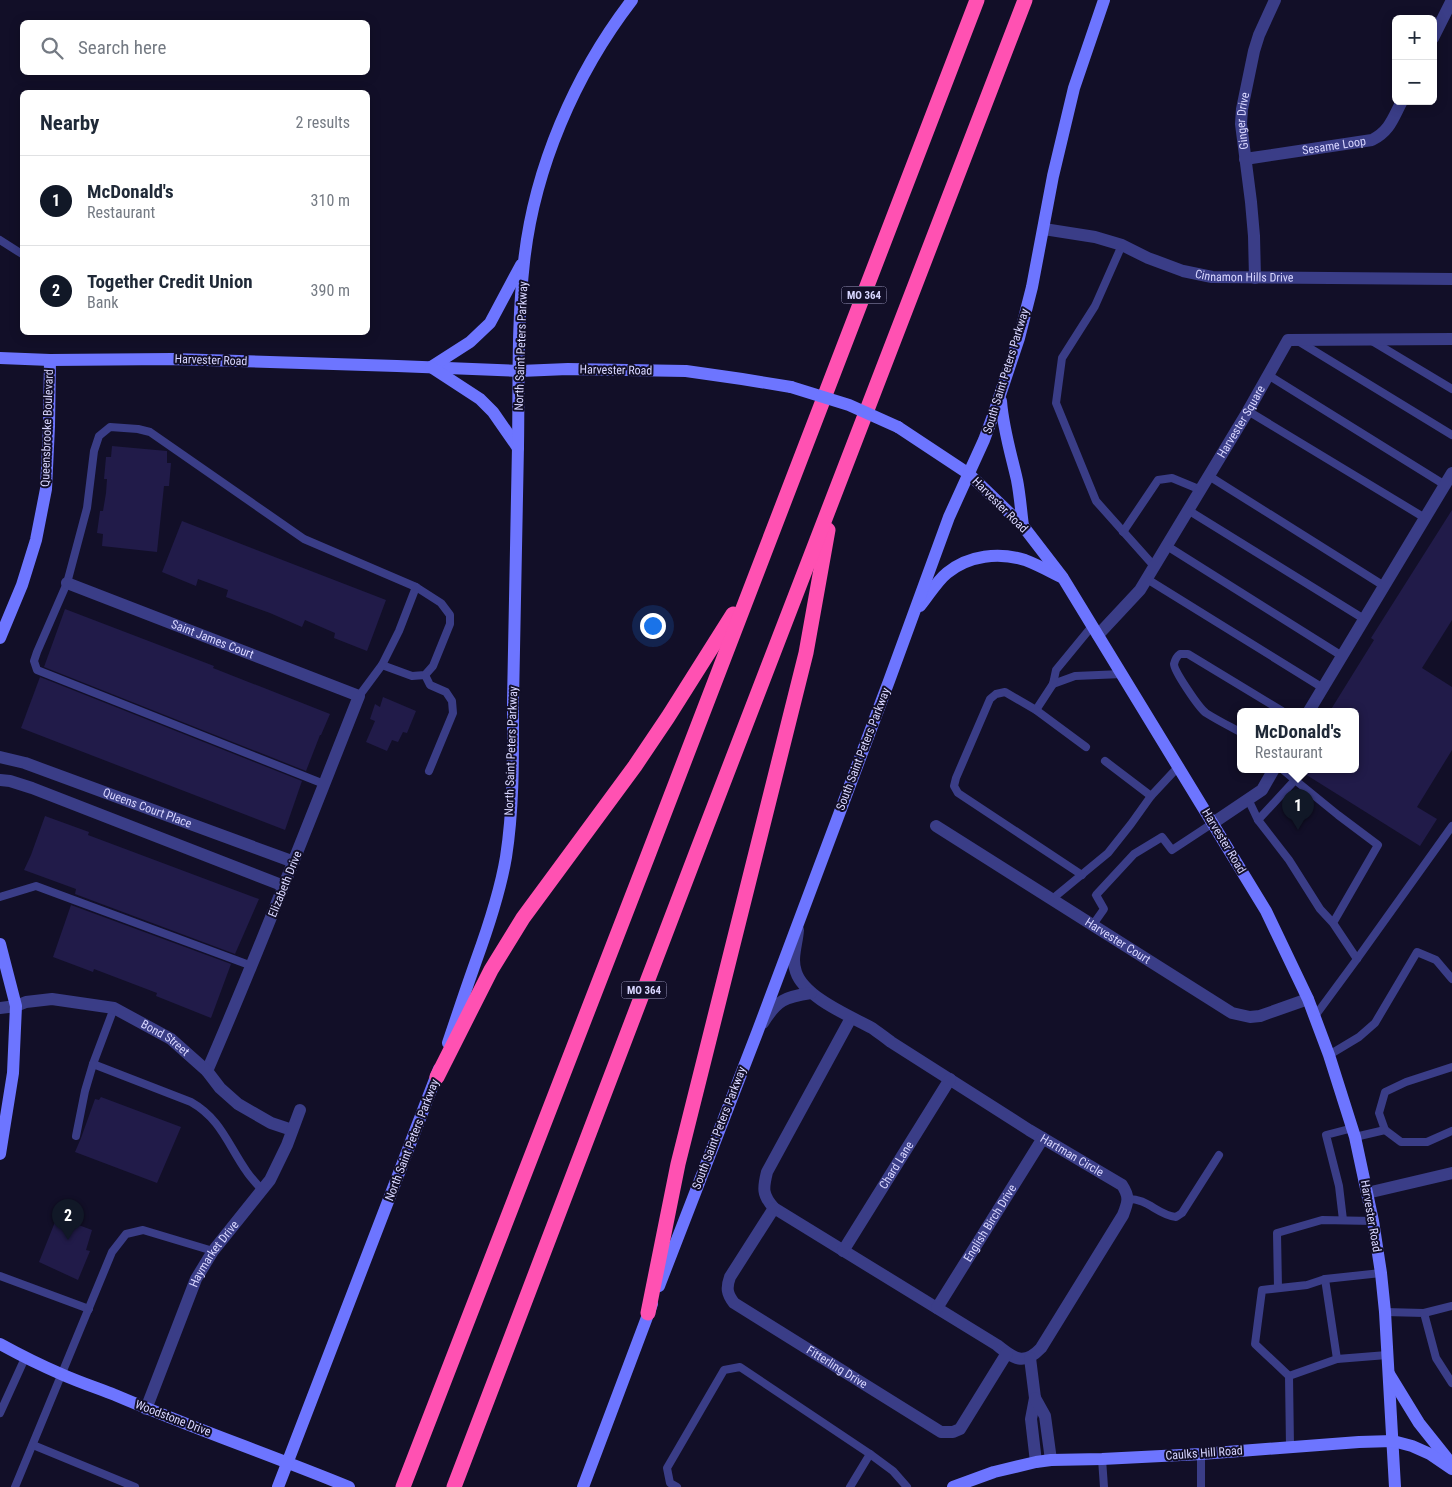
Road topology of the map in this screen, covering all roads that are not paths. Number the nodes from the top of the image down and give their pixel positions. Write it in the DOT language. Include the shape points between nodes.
graph roads {
  1 [pos="632,0"];
  2 [pos="977,0"];
  3 [pos="1025,0"];
  4 [pos="1104,0"];
  5 [pos="1275,0"];
  6 [pos="1452,0"];
  7 [pos="1437,30"];
  8 [pos="1400,105"];
  9 [pos="1245,160"];
  10 [pos="1044,229"];
  11 [pos="0,240"];
  12 [pos="1122,245"];
  13 [pos="20,253"];
  14 [pos="524,260"];
  15 [pos="1255,278"];
  16 [pos="1452,279"];
  17 [pos="1452,339"];
  18 [pos="1296,340"];
  19 [pos="1369,340"];
  20 [pos="0,358"];
  21 [pos="50,360"];
  22 [pos="431,367"];
  23 [pos="520,371"];
  24 [pos="1268,375"];
  25 [pos="1452,389"];
  26 [pos="1000,395"];
  27 [pos="1248,411"];
  28 [pos="1452,435"];
  29 [pos="518,448"];
  30 [pos="1452,473"];
  31 [pos="969,474"];
  32 [pos="1208,476"];
  33 [pos="1445,485"];
  34 [pos="1201,490"];
  35 [pos="834,494"];
  36 [pos="1188,510"];
  37 [pos="1425,518"];
  38 [pos="1023,526"];
  39 [pos="1123,532"];
  40 [pos="1167,546"];
  41 [pos="1154,566"];
  42 [pos="1063,578"];
  43 [pos="1146,579"];
  44 [pos="67,583"];
  45 [pos="752,586"];
  46 [pos="1384,586"];
  47 [pos="416,587"];
  48 [pos="914,614"];
  49 [pos="1364,619"];
  50 [pos="1095,630"];
  51 [pos="0,638"];
  52 [pos="1342,656"];
  53 [pos="382,665"];
  54 [pos="1122,674"];
  55 [pos="425,675"];
  56 [pos="1053,684"];
  57 [pos="1323,688"];
  58 [pos="359,696"];
  59 [pos="1277,708"];
  60 [pos="1311,708"];
  61 [pos="1036,710"];
  62 [pos="1237,730"];
  63 [pos="1086,747"];
  64 [pos="0,757"];
  65 [pos="1104,761"];
  66 [pos="1179,766"];
  67 [pos="429,771"];
  68 [pos="1272,773"];
  69 [pos="1287,773"];
  70 [pos="0,780"];
  71 [pos="1295,780"];
  72 [pos="324,784"];
  73 [pos="1150,796"];
  74 [pos="1248,799"];
  75 [pos="1258,820"];
  76 [pos="1213,823"];
  77 [pos="936,826"];
  78 [pos="1452,826"];
  79 [pos="294,862"];
  80 [pos="1082,875"];
  81 [pos="284,886"];
  82 [pos="0,897"];
  83 [pos="1051,900"];
  84 [pos="798,923"];
  85 [pos="1333,923"];
  86 [pos="1092,926"];
  87 [pos="0,944"];
  88 [pos="1357,959"];
  89 [pos="252,966"];
  90 [pos="1452,978"];
  91 [pos="811,993"];
  92 [pos="1308,998"];
  93 [pos="16,1006"];
  94 [pos="0,1008"];
  95 [pos="114,1008"];
  96 [pos="1315,1016"];
  97 [pos="851,1018"];
  98 [pos="756,1033"];
  99 [pos="1329,1055"];
  100 [pos="93,1064"];
  101 [pos="1452,1067"];
  102 [pos="207,1071"];
  103 [pos="437,1077"];
  104 [pos="950,1079"];
  105 [pos="300,1110"];
  106 [pos="292,1130"];
  107 [pos="1385,1130"];
  108 [pos="1452,1131"];
  109 [pos="1354,1133"];
  110 [pos="76,1136"];
  111 [pos="1043,1138"];
  112 [pos="0,1154"];
  113 [pos="1219,1155"];
  114 [pos="1452,1173"];
  115 [pos="262,1190"];
  116 [pos="1367,1193"];
  117 [pos="1127,1200"];
  118 [pos="774,1208"];
  119 [pos="1343,1220"];
  120 [pos="1373,1221"];
  121 [pos="213,1251"];
  122 [pos="843,1251"];
  123 [pos="1381,1273"];
  124 [pos="0,1276"];
  125 [pos="1325,1280"];
  126 [pos="1278,1288"];
  127 [pos="1452,1306"];
  128 [pos="937,1308"];
  129 [pos="89,1309"];
  130 [pos="1385,1312"];
  131 [pos="648,1313"];
  132 [pos="1424,1314"];
  133 [pos="0,1344"];
  134 [pos="1007,1353"];
  135 [pos="1387,1355"];
  136 [pos="25,1358"];
  137 [pos="1030,1358"];
  138 [pos="1337,1359"];
  139 [pos="1388,1373"];
  140 [pos="62,1375"];
  141 [pos="1289,1376"];
  142 [pos="1452,1383"];
  143 [pos="1035,1398"];
  144 [pos="146,1408"];
  145 [pos="0,1412"];
  146 [pos="1393,1441"];
  147 [pos="33,1445"];
  148 [pos="1290,1447"];
  149 [pos="870,1454"];
  150 [pos="1201,1454"];
  151 [pos="1102,1459"];
  152 [pos="1051,1460"];
  153 [pos="288,1462"];
  154 [pos="1036,1462"];
  155 [pos="1452,1464"];
  156 [pos="1452,1468"];
  157 [pos="405,1480"];
  158 [pos="15,1487"];
  159 [pos="135,1487"];
  160 [pos="278,1487"];
  161 [pos="349,1487"];
  162 [pos="454,1487"];
  163 [pos="583,1487"];
  164 [pos="677,1487"];
  165 [pos="850,1487"];
  166 [pos="906,1487"];
  167 [pos="953,1487"];
  168 [pos="1104,1487"];
  169 [pos="1201,1487"];
  170 [pos="1396,1487"];
  1 -- 14 [label="main road, North Saint Peters Parkway" via="596,52 560,125 544,168"];
  2 -- 45 [label="highway, MO 364"];
  3 -- 35 [label="highway, MO 364"];
  4 -- 10 [label="main road, South Saint Peters Parkway" via="1074,88"];
  5 -- 9 [label="street, Ginger Drive" via="1259,35 1245,92 1241,124"];
  6 -- 7 [label="street"];
  8 -- 9 [label="street, Sesame Loop" via="1389,127 1372,140"];
  9 -- 15 [label="street, Ginger Drive"];
  10 -- 12 [label="street, Cinnamon Hills Drive"];
  10 -- 26 [label="main road, South Saint Peters Parkway" via="1019,338"];
  11 -- 13 [label="lane"];
  12 -- 15 [label="street, Cinnamon Hills Drive" via="1183,271 1212,278"];
  12 -- 39 [label="lane" via="1095,306 1062,358 1056,402 1096,501"];
  14 -- 22 [label="main road" via="490,322 470,342"];
  14 -- 23 [label="main road, North Saint Peters Parkway"];
  15 -- 16 [label="street, Cinnamon Hills Drive"];
  17 -- 19 [label="street"];
  18 -- 19 [label="street"];
  18 -- 24 [label="street, Harvester Square" via="1288,340"];
  18 -- 28 [label="lane"];
  19 -- 25 [label="lane"];
  20 -- 21 [label="main road, Harvester Road"];
  21 -- 22 [label="main road, Harvester Road" via="172,359"];
  21 -- 51 [label="main road, Queensbrooke Boulevard" via="46,489 25,576"];
  22 -- 23 [label="main road, Harvester Road"];
  22 -- 29 [label="main road" via="480,399"];
  23 -- 29 [label="main road, North Saint Peters Parkway"];
  23 -- 31 [label="main road, Harvester Road, bridge" via="686,372 791,388 849,405 898,428"];
  24 -- 27 [label="street, Harvester Square"];
  24 -- 33 [label="lane"];
  26 -- 31 [label="main road, South Saint Peters Parkway"];
  26 -- 38 [label="main road"];
  27 -- 32 [label="street, Harvester Square"];
  27 -- 37 [label="lane"];
  29 -- 103 [label="main road, North Saint Peters Parkway" via="512,764 506,857 496,903"];
  30 -- 33 [label="street"];
  31 -- 38 [label="main road, Harvester Road"];
  31 -- 48 [label="main road, South Saint Peters Parkway" via="949,517"];
  32 -- 34 [label="street, Harvester Square"];
  32 -- 46 [label="lane"];
  33 -- 37 [label="street"];
  34 -- 36 [label="street, Harvester Square"];
  34 -- 39 [label="lane" via="1172,478 1158,480"];
  35 -- 131 [label="highway" via="806,652 678,1164"];
  35 -- 162 [label="highway, MO 364"];
  36 -- 40 [label="street, Harvester Square"];
  36 -- 49 [label="lane"];
  37 -- 46 [label="street"];
  38 -- 42 [label="main road, Harvester Road"];
  39 -- 41 [label="lane"];
  40 -- 41 [label="street, Harvester Square"];
  40 -- 52 [label="lane"];
  41 -- 43 [label="street, Harvester Square"];
  42 -- 48 [label="main road" via="1025,560 998,555 975,559 946,574"];
  42 -- 50 [label="main road, Harvester Road"];
  43 -- 50 [label="street, Harvester Square" via="1140,590"];
  43 -- 57 [label="lane"];
  44 -- 47 [label="lane" via="87,508 94,451 100,436 110,427 150,432 304,540"];
  44 -- 58 [label="street, Saint James Court"];
  44 -- 72 [label="lane" via="37,652 34,661 37,670"];
  45 -- 103 [label="highway" via="640,758 523,918 491,970"];
  45 -- 157 [label="highway, MO 364"];
  46 -- 49 [label="street"];
  47 -- 53 [label="lane"];
  47 -- 55 [label="lane" via="441,603 450,615 450,624 433,666"];
  48 -- 84 [label="main road, South Saint Peters Parkway"];
  49 -- 52 [label="street"];
  50 -- 54 [label="main road, Harvester Road"];
  50 -- 56 [label="lane" via="1056,670"];
  52 -- 57 [label="street"];
  53 -- 55 [label="lane" via="412,676"];
  53 -- 58 [label="lane"];
  54 -- 56 [label="lane" via="1075,676"];
  54 -- 66 [label="main road, Harvester Road"];
  55 -- 67 [label="lane" via="430,685 446,692 452,701 453,713"];
  56 -- 61 [label="lane"];
  57 -- 60 [label="street"];
  58 -- 72 [label="street, Elizabeth Drive"];
  59 -- 62 [label="lane" via="1188,654 1177,656 1176,671 1198,704 1205,712"];
  61 -- 63 [label="lane"];
  61 -- 80 [label="lane" via="1005,692 990,699 954,786 958,793"];
  64 -- 79 [label="street, Queens Court Place" via="25,763"];
  65 -- 73 [label="lane"];
  66 -- 73 [label="lane"];
  66 -- 76 [label="main road, Harvester Road"];
  68 -- 74 [label="street" via="1262,790"];
  69 -- 71 [label="lane"];
  70 -- 81 [label="street, Queens Court Place" via="32,788"];
  71 -- 75 [label="lane"];
  71 -- 85 [label="lane" via="1378,845"];
  72 -- 79 [label="street, Elizabeth Drive"];
  73 -- 80 [label="lane" via="1108,853"];
  74 -- 75 [label="lane"];
  74 -- 76 [label="street"];
  75 -- 85 [label="lane"];
  76 -- 86 [label="lane" via="1172,850 1162,837 1134,854 1096,895 1104,910"];
  76 -- 92 [label="main road, Harvester Road" via="1266,912"];
  77 -- 83 [label="street, Harvester Court"];
  78 -- 88 [label="lane"];
  79 -- 81 [label="street, Elizabeth Drive"];
  80 -- 83 [label="lane"];
  81 -- 89 [label="street, Elizabeth Drive"];
  82 -- 89 [label="lane" via="36,886"];
  83 -- 86 [label="street, Harvester Court"];
  84 -- 91 [label="street, Hartman Circle" via="796,972"];
  84 -- 98 [label="main road, South Saint Peters Parkway"];
  85 -- 88 [label="lane"];
  86 -- 92 [label="street, Harvester Court" via="1232,1013 1260,1016"];
  87 -- 93 [label="main road"];
  88 -- 96 [label="lane"];
  89 -- 102 [label="street, Elizabeth Drive"];
  90 -- 99 [label="lane" via="1436,960 1417,952 1374,1023 1359,1038"];
  91 -- 97 [label="street, Hartman Circle"];
  91 -- 98 [label="street" via="796,995 776,1004"];
  92 -- 96 [label="main road, Harvester Road"];
  93 -- 94 [label="street, Bond Street"];
  93 -- 95 [label="street, Bond Street" via="52,999"];
  93 -- 112 [label="main road" via="13,1073"];
  95 -- 100 [label="lane"];
  95 -- 102 [label="street, Bond Street" via="171,1039"];
  96 -- 99 [label="main road, Harvester Road"];
  97 -- 104 [label="street, Hartman Circle" via="874,1029"];
  97 -- 118 [label="street" via="767,1172 763,1186 766,1199"];
  98 -- 131 [label="main road, South Saint Peters Parkway"];
  99 -- 109 [label="main road, Harvester Road"];
  100 -- 110 [label="lane"];
  100 -- 115 [label="lane" via="201,1108 227,1137 247,1173"];
  101 -- 107 [label="lane" via="1386,1092 1379,1113"];
  102 -- 106 [label="street, Bond Street" via="238,1104 271,1123"];
  103 -- 153 [label="main road, North Saint Peters Parkway"];
  104 -- 111 [label="street, Hartman Circle"];
  104 -- 122 [label="street, Chard Lane"];
  105 -- 106 [label="street, Haymarket Drive"];
  106 -- 115 [label="street, Haymarket Drive" via="270,1180"];
  107 -- 108 [label="lane" via="1401,1142 1427,1142"];
  107 -- 109 [label="lane"];
  109 -- 116 [label="main road, Harvester Road"];
  109 -- 119 [label="lane" via="1326,1135 1339,1186"];
  111 -- 117 [label="street, Hartman Circle" via="1122,1185 1128,1194"];
  111 -- 128 [label="street, English Birch Drive"];
  113 -- 117 [label="lane" via="1182,1213 1176,1217 1143,1201"];
  114 -- 116 [label="street"];
  115 -- 121 [label="street, Haymarket Drive"];
  116 -- 120 [label="main road, Harvester Road"];
  117 -- 137 [label="street" via="1123,1215 1041,1348"];
  118 -- 122 [label="street"];
  118 -- 134 [label="street, Fitterling Drive" via="727,1284 734,1303 941,1432 960,1429"];
  119 -- 120 [label="lane"];
  119 -- 126 [label="lane" via="1322,1220 1277,1233"];
  120 -- 123 [label="main road, Harvester Road"];
  121 -- 129 [label="lane" via="143,1230 126,1234 112,1252"];
  121 -- 144 [label="street, Haymarket Drive" via="196,1279"];
  122 -- 128 [label="street"];
  123 -- 125 [label="lane"];
  123 -- 130 [label="main road, Harvester Road"];
  124 -- 129 [label="lane"];
  125 -- 126 [label="lane"];
  125 -- 138 [label="lane"];
  126 -- 141 [label="lane" via="1262,1290 1255,1344"];
  127 -- 132 [label="lane"];
  128 -- 134 [label="street"];
  129 -- 140 [label="lane"];
  130 -- 132 [label="lane"];
  130 -- 135 [label="main road, Harvester Road"];
  131 -- 163 [label="main road, South Saint Peters Parkway"];
  132 -- 142 [label="lane" via="1436,1358"];
  133 -- 136 [label="main road, Woodstone Drive"];
  134 -- 137 [label="street" via="1017,1358"];
  135 -- 138 [label="lane"];
  135 -- 139 [label="main road, Harvester Road"];
  136 -- 140 [label="main road, Woodstone Drive"];
  136 -- 145 [label="lane"];
  137 -- 143 [label="street"];
  138 -- 141 [label="lane"];
  139 -- 146 [label="main road, Harvester Road"];
  139 -- 155 [label="main road" via="1419,1423"];
  140 -- 144 [label="main road, Woodstone Drive"];
  140 -- 147 [label="lane"];
  141 -- 148 [label="lane"];
  143 -- 152 [label="street" via="1045,1416"];
  143 -- 154 [label="street" via="1031,1419"];
  144 -- 153 [label="main road, Woodstone Drive"];
  146 -- 148 [label="main road, Caulks Hill Road"];
  146 -- 156 [label="main road, Caulks Hill Road" via="1430,1454"];
  146 -- 170 [label="main road, Harvester Road"];
  147 -- 158 [label="lane"];
  147 -- 159 [label="lane"];
  148 -- 150 [label="main road, Caulks Hill Road"];
  149 -- 164 [label="lane" via="740,1367 724,1370 667,1468 670,1483"];
  149 -- 165 [label="lane"];
  149 -- 166 [label="lane"];
  150 -- 151 [label="main road, Caulks Hill Road"];
  150 -- 169 [label="lane"];
  151 -- 152 [label="main road, Caulks Hill Road"];
  151 -- 168 [label="lane"];
  152 -- 154 [label="main road, Caulks Hill Road"];
  153 -- 160 [label="main road, North Saint Peters Parkway"];
  153 -- 161 [label="main road, Woodstone Drive"];
  154 -- 167 [label="main road, Caulks Hill Road" via="994,1472"];
}
